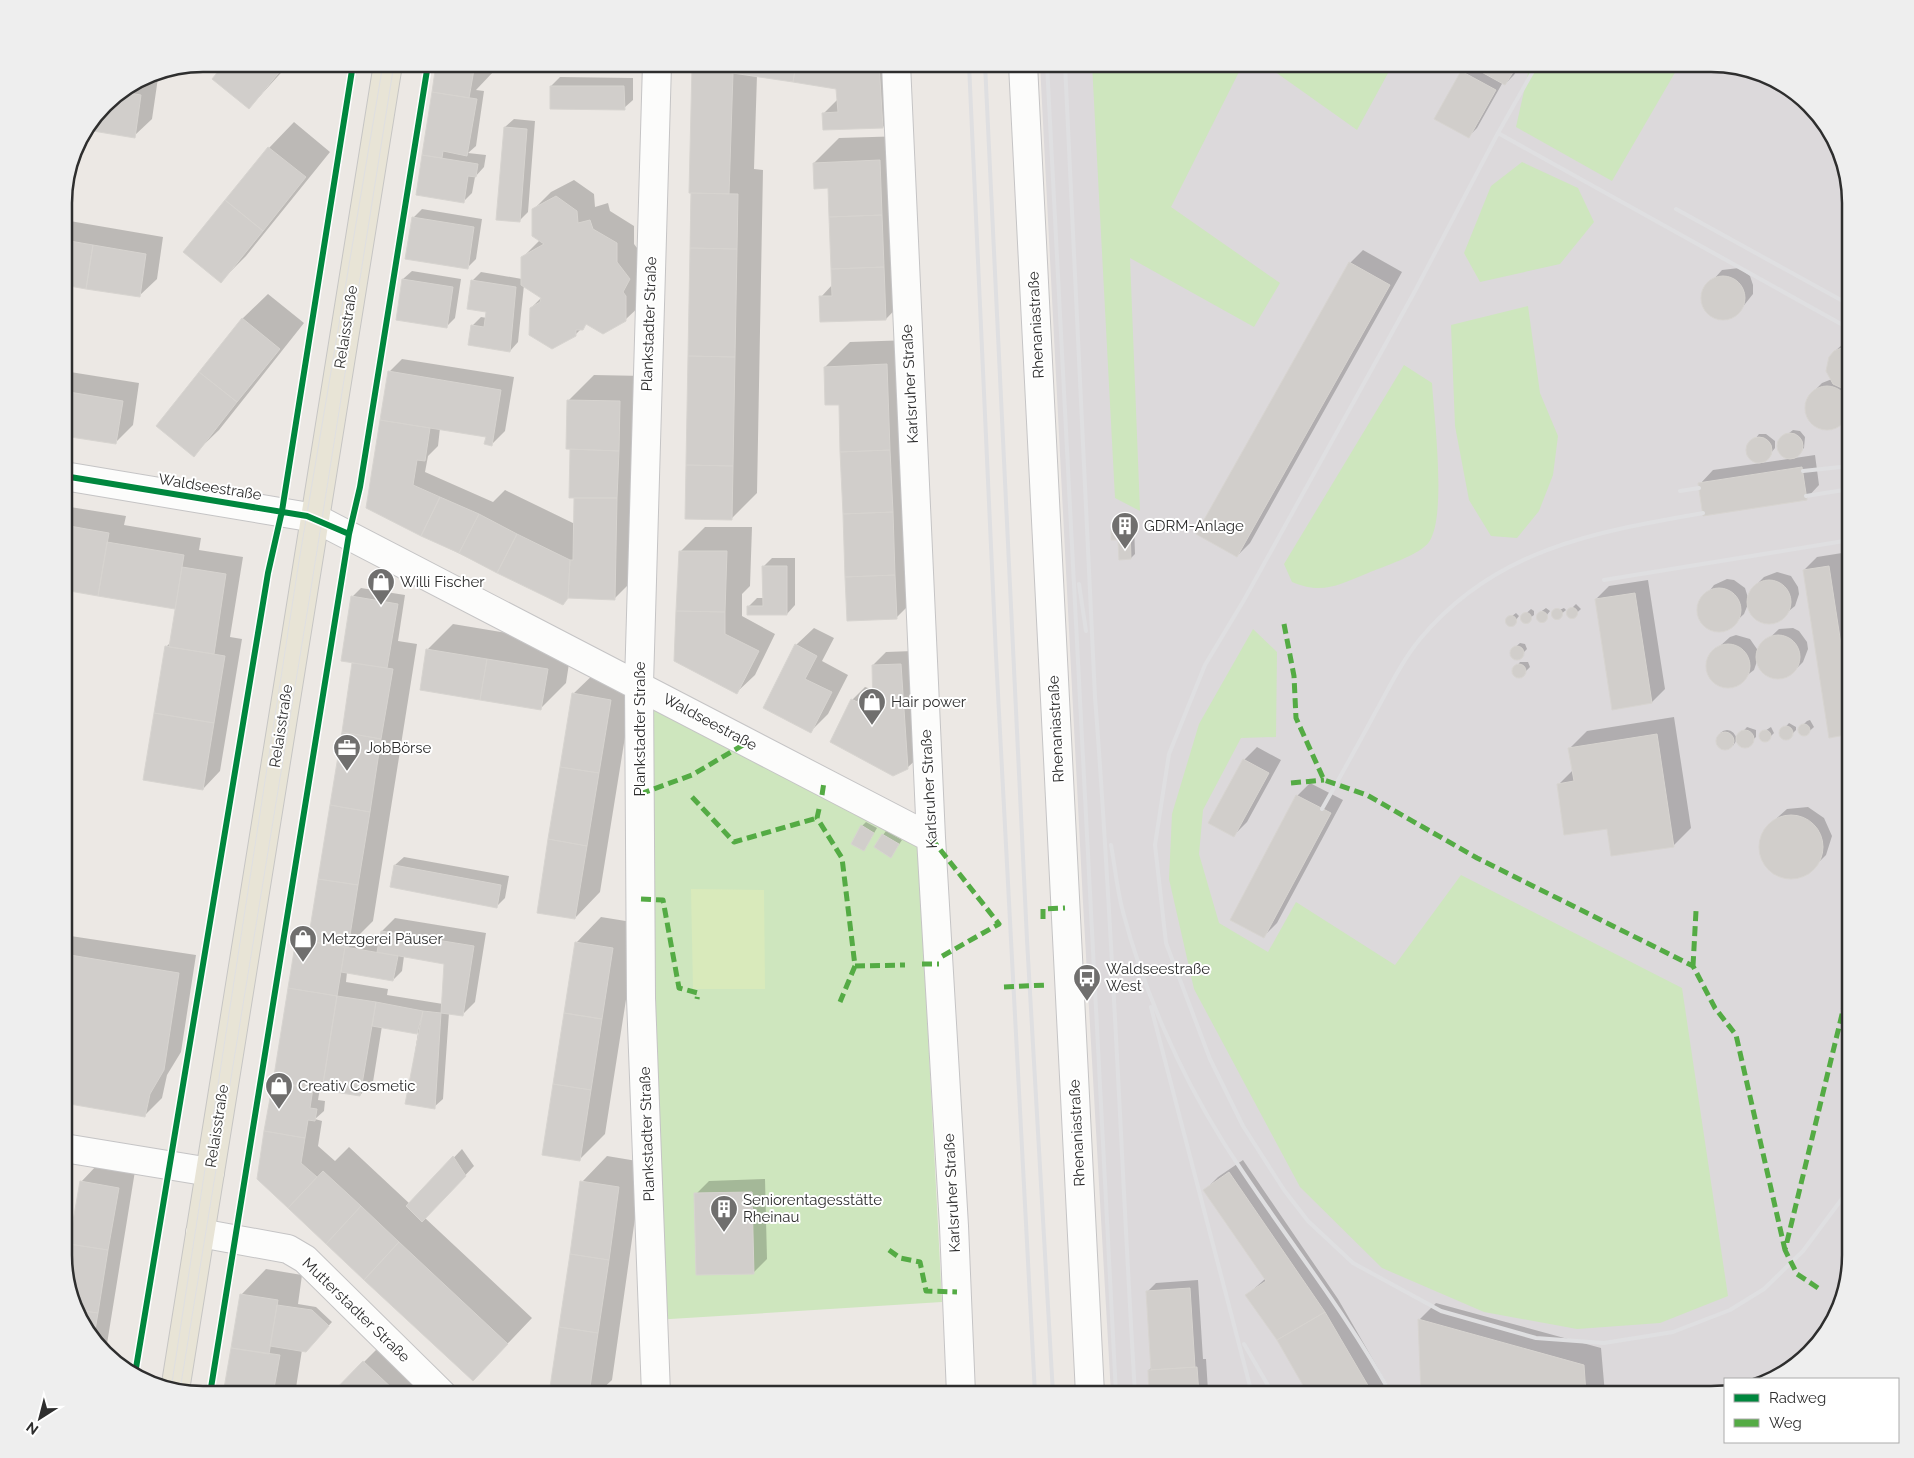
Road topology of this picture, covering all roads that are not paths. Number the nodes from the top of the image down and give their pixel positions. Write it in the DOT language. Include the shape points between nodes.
graph roads {
  1 [pos="1023,72"];
  2 [pos="387,73"];
  3 [pos="657,73"];
  4 [pos="896,73"];
  5 [pos="73,478"];
  6 [pos="315,518"];
  7 [pos="639,684"];
  8 [pos="931,838"];
  9 [pos="73,1149"];
  10 [pos="210,1172"];
  11 [pos="200,1233"];
  12 [pos="176,1382"];
  13 [pos="434,1386"];
  14 [pos="656,1386"];
  15 [pos="961,1386"];
  16 [pos="1090,1386"];
  1 -- 16 [label="street, Rhenaniastraße"];
  2 -- 6 [label="main road, Relaisstraße"];
  3 -- 7 [label="street, Plankstadter Straße"];
  4 -- 8 [label="street, Karlsruher Straße"];
  5 -- 6 [label="street, Waldseestraße"];
  6 -- 7 [label="street, Waldseestraße"];
  6 -- 10 [label="main road, Relaisstraße"];
  7 -- 8 [label="street, Waldseestraße"];
  7 -- 14 [label="street, Plankstadter Straße" via="642,998"];
  8 -- 15 [label="street, Karlsruher Straße" via="954,1216"];
  9 -- 10 [label="street"];
  10 -- 11 [label="main road, Relaisstraße"];
  11 -- 12 [label="main road, Relaisstraße"];
  11 -- 13 [label="street, Mutterstadter Straße" via="288,1249 305,1258"];
}
